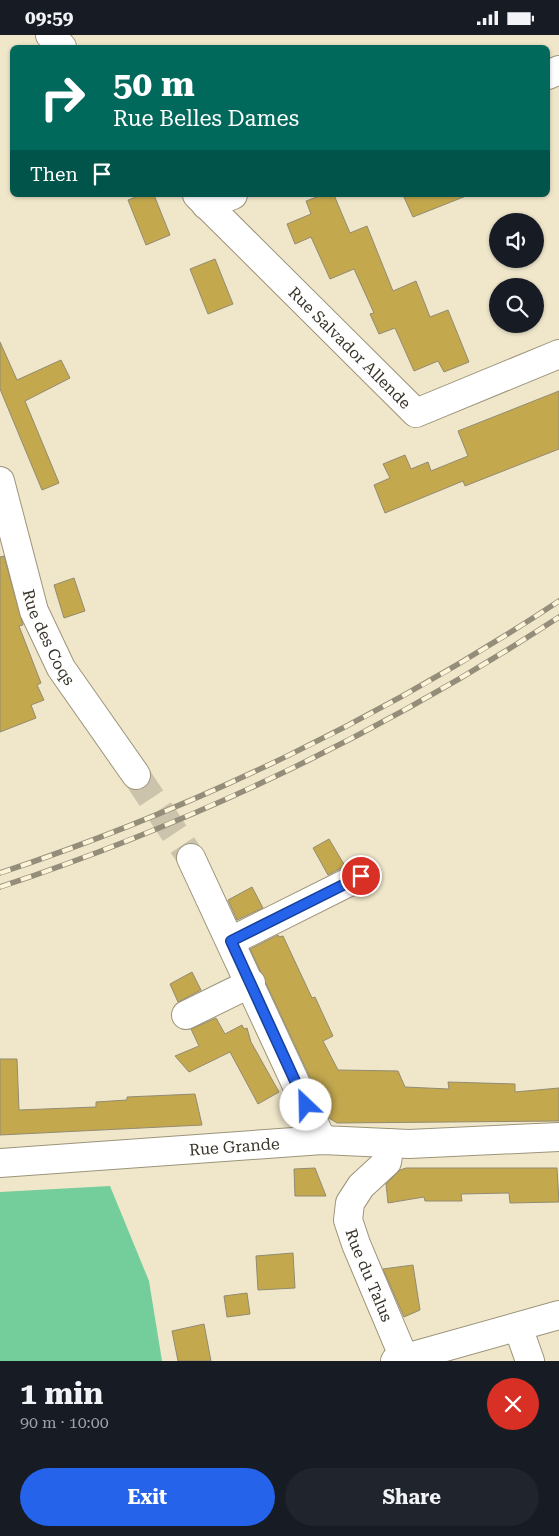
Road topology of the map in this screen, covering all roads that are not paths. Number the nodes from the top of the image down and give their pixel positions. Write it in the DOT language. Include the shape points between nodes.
graph roads {
  1 [pos="50,35"];
  2 [pos="60,45"];
  3 [pos="220,197"];
  4 [pos="201,200"];
  5 [pos="559,355"];
  6 [pos="0,481"];
  7 [pos="136,775"];
  8 [pos="191,858"];
  9 [pos="361,876"];
  10 [pos="231,941"];
  11 [pos="251,983"];
  12 [pos="186,1015"];
  13 [pos="559,1137"];
  14 [pos="322,1141"];
  15 [pos="390,1143"];
  16 [pos="0,1163"];
  17 [pos="559,1315"];
  18 [pos="525,1346"];
  19 [pos="400,1360"];
  1 -- 2 [label="street"];
  3 -- 4 [label="street"];
  4 -- 5 [label="street, Rue Salvador Allende" via="416,413"];
  6 -- 7 [label="street, Rue des Coqs" via="34,611 61,668"];
  8 -- 10 [label="street"];
  9 -- 10 [label="street"];
  10 -- 11 [label="street"];
  11 -- 12 [label="street"];
  11 -- 14 [label="street"];
  13 -- 15 [label="street, Rue Grande"];
  14 -- 15 [label="street, Rue Grande"];
  14 -- 16 [label="street, Rue Grande"];
  15 -- 19 [label="street, Rue du Talus" via="387,1162 361,1186 350,1203 348,1220"];
  17 -- 18 [label="street"];
  18 -- 19 [label="street" via="501,1329"];
}
